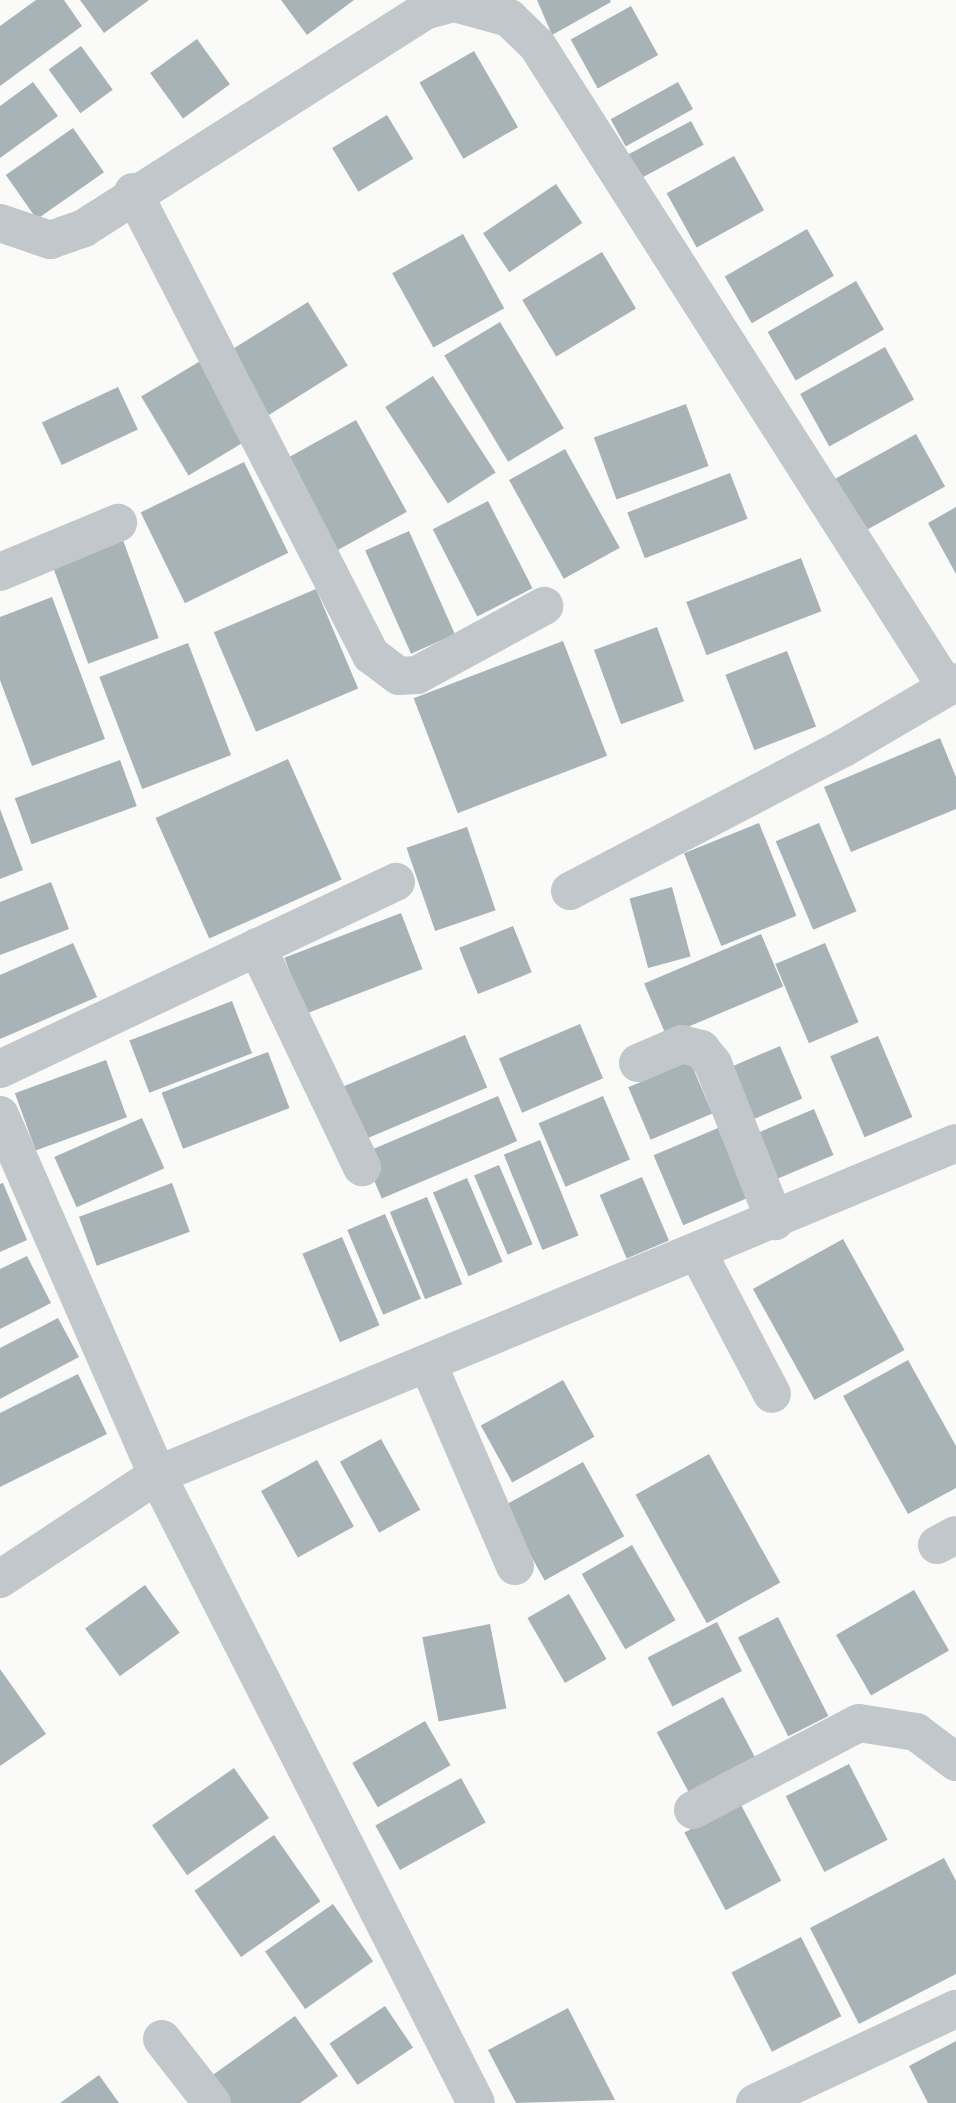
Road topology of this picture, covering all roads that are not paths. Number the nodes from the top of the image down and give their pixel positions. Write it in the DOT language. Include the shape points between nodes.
graph roads {
  1 [pos="133,192"];
  2 [pos="0,223"];
  3 [pos="118,523"];
  4 [pos="0,572"];
  5 [pos="544,606"];
  6 [pos="951,684"];
  7 [pos="396,882"];
  8 [pos="570,891"];
  9 [pos="257,947"];
  10 [pos="638,1063"];
  11 [pos="0,1069"];
  12 [pos="0,1115"];
  13 [pos="956,1143"];
  14 [pos="362,1167"];
  15 [pos="775,1221"];
  16 [pos="698,1253"];
  17 [pos="428,1364"];
  18 [pos="772,1394"];
  19 [pos="157,1475"];
  20 [pos="515,1566"];
  21 [pos="0,1579"];
  22 [pos="956,1762"];
  23 [pos="693,1810"];
  24 [pos="956,2009"];
  25 [pos="162,2039"];
  26 [pos="212,2103"];
  27 [pos="476,2103"];
  28 [pos="755,2103"];
  1 -- 2 [label="street" via="84,229 50,240"];
  1 -- 5 [label="street" via="371,655 399,676 416,675"];
  1 -- 6 [label="street" via="424,11 454,3 509,18 537,44"];
  3 -- 4 [label="street"];
  6 -- 8 [label="street" via="842,750"];
  7 -- 9 [label="street"];
  9 -- 11 [label="street"];
  9 -- 14 [label="street"];
  10 -- 15 [label="street" via="682,1044 701,1049 713,1064"];
  12 -- 19 [label="street"];
  13 -- 15 [label="street"];
  15 -- 16 [label="street"];
  16 -- 17 [label="street"];
  16 -- 18 [label="street"];
  17 -- 19 [label="street"];
  17 -- 20 [label="street"];
  19 -- 21 [label="street"];
  19 -- 27 [label="street"];
  22 -- 23 [label="street" via="916,1732 859,1723"];
  24 -- 28 [label="street"];
  25 -- 26 [label="street"];
}
